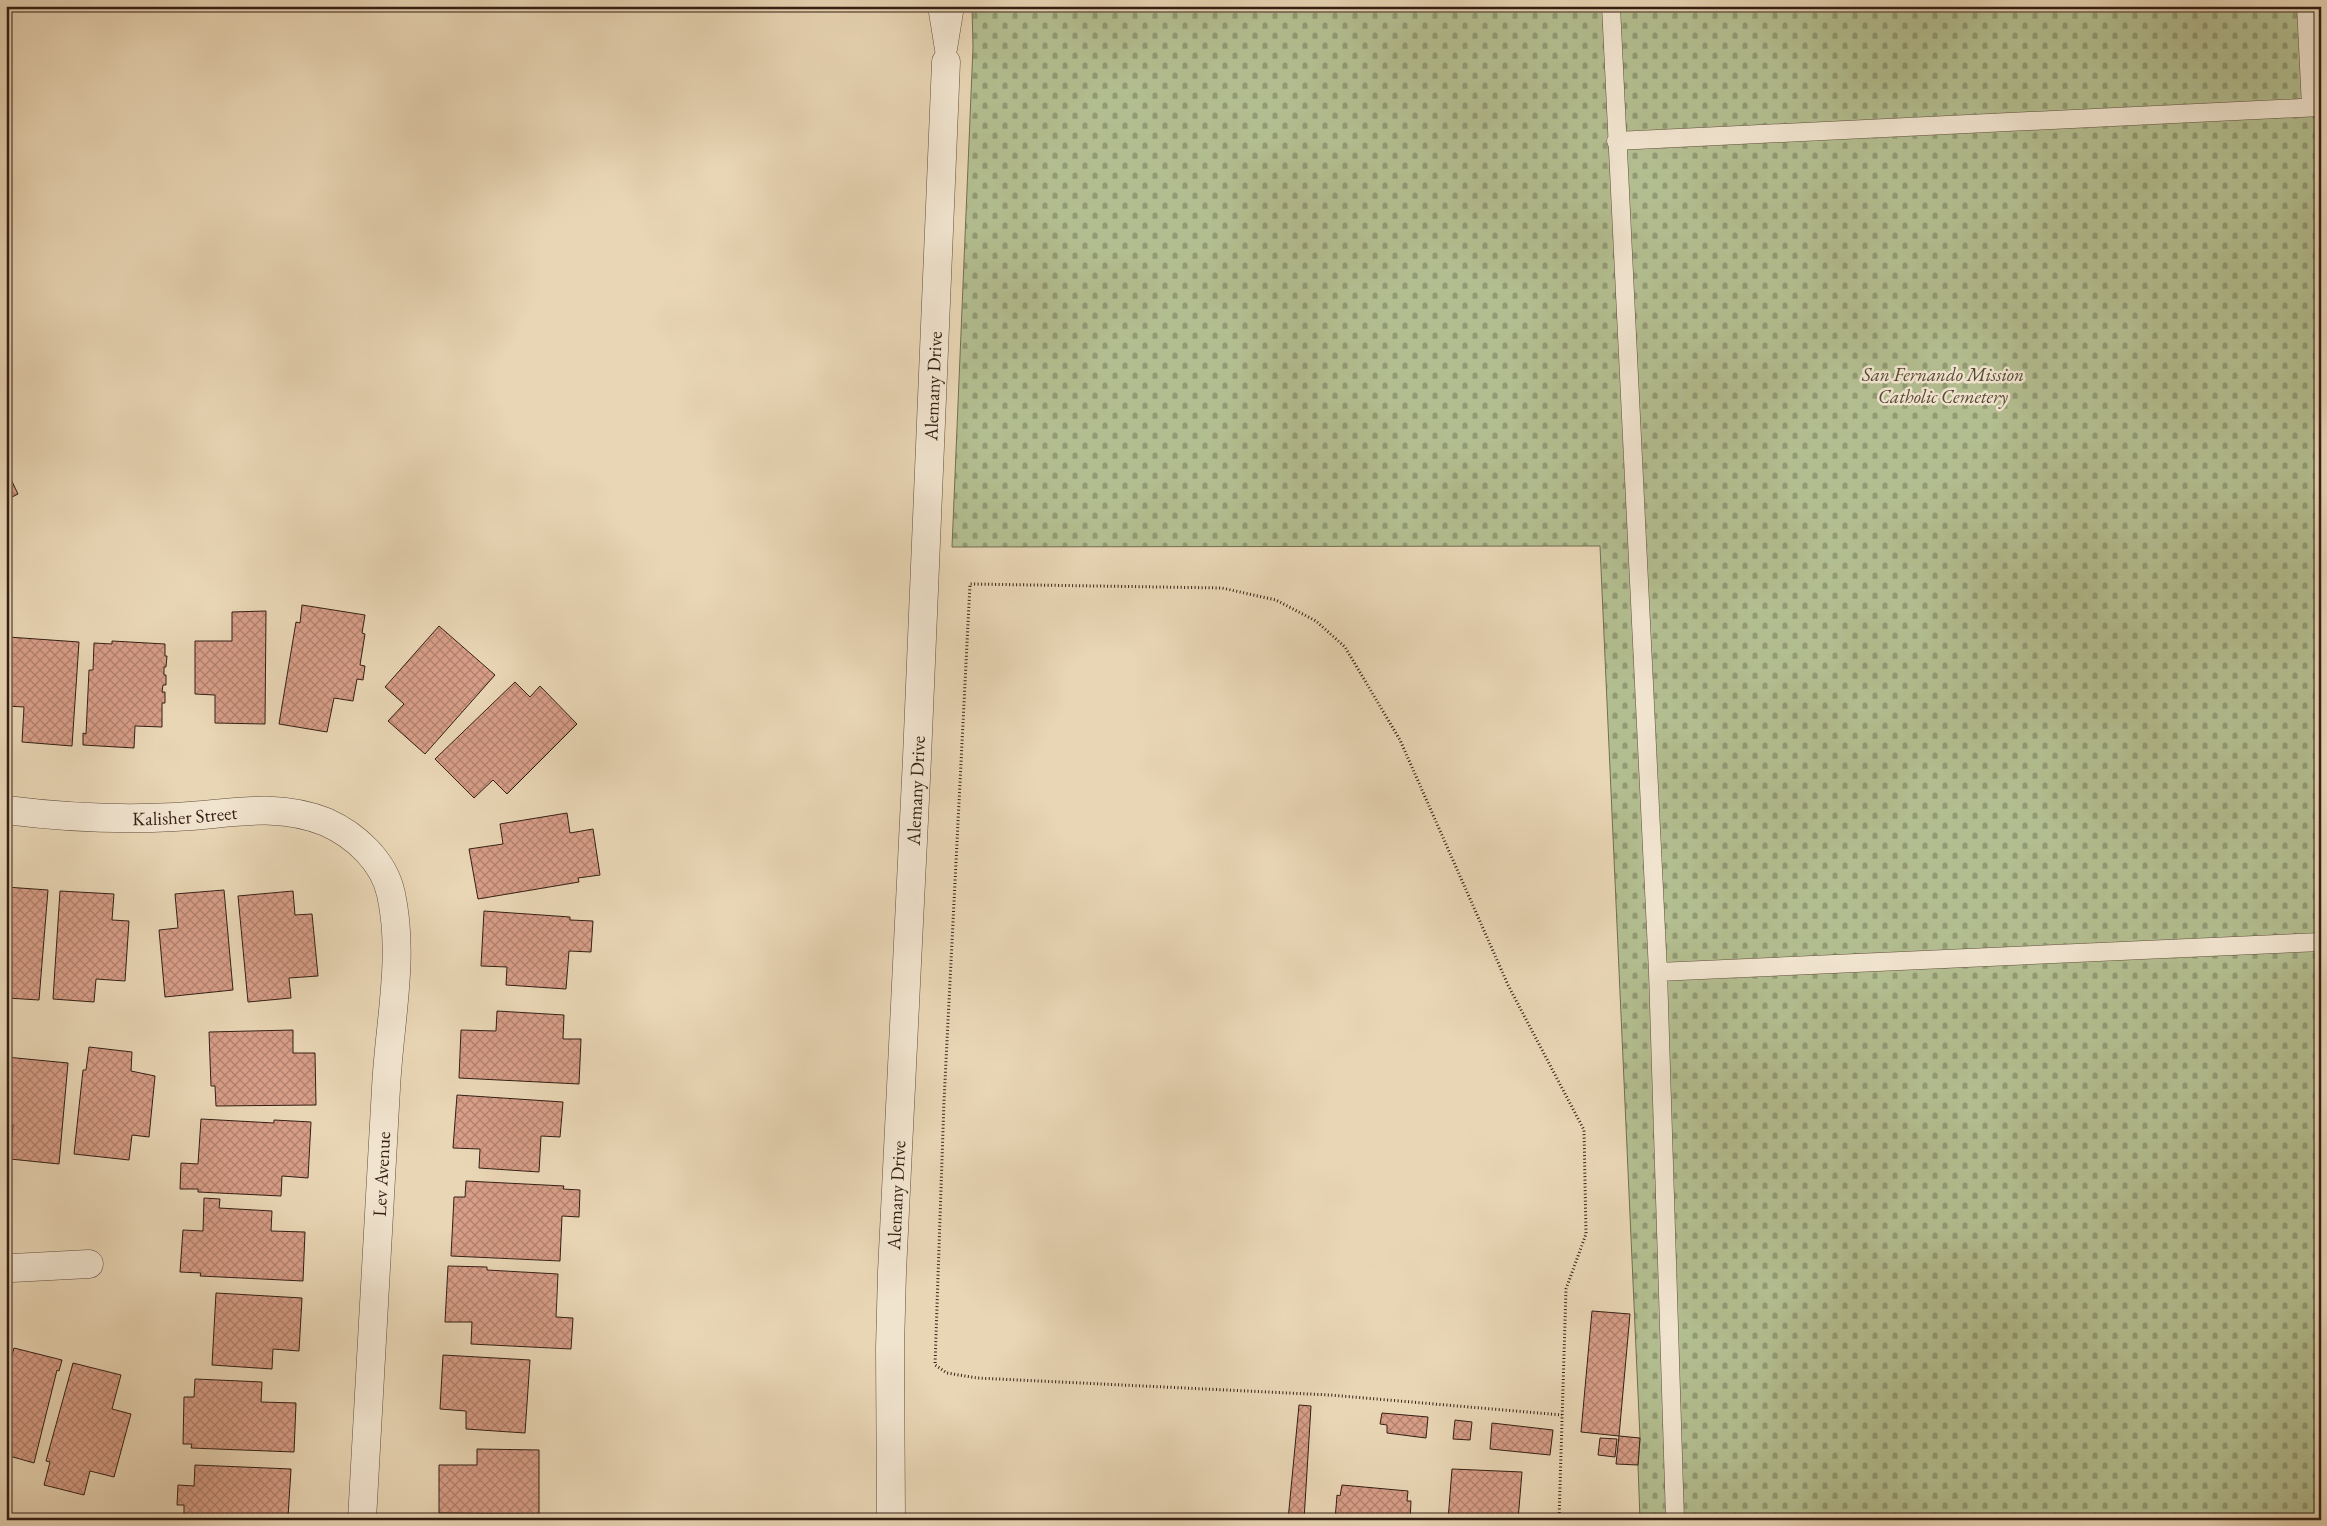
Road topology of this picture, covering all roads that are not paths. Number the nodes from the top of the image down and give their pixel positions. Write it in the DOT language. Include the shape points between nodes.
graph roads {
  1 [pos="936,6"];
  2 [pos="955,6"];
  3 [pos="1611,6"];
  4 [pos="2306,6"];
  5 [pos="946,62"];
  6 [pos="2316,107"];
  7 [pos="1616,141"];
  8 [pos="6,810"];
  9 [pos="356,840"];
  10 [pos="2321,942"];
  11 [pos="1658,972"];
  12 [pos="89,1264"];
  13 [pos="6,1266"];
  14 [pos="362,1520"];
  15 [pos="890,1520"];
  16 [pos="1675,1520"];
  1 -- 5 [label="lane"];
  2 -- 5 [label="lane"];
  3 -- 7 [label="lane"];
  4 -- 6 [label="lane"];
  5 -- 15 [label="street, Alemany Drive" via="917,768 892,1272"];
  6 -- 7 [label="lane"];
  7 -- 11 [label="lane"];
  8 -- 9 [label="street, Kalisher Street" via="143,818 281,810 325,822"];
  9 -- 14 [label="street, Lev Avenue" via="376,862 390,892 396,928"];
  10 -- 11 [label="lane"];
  11 -- 16 [label="lane"];
  12 -- 13 [label="street"];
}
